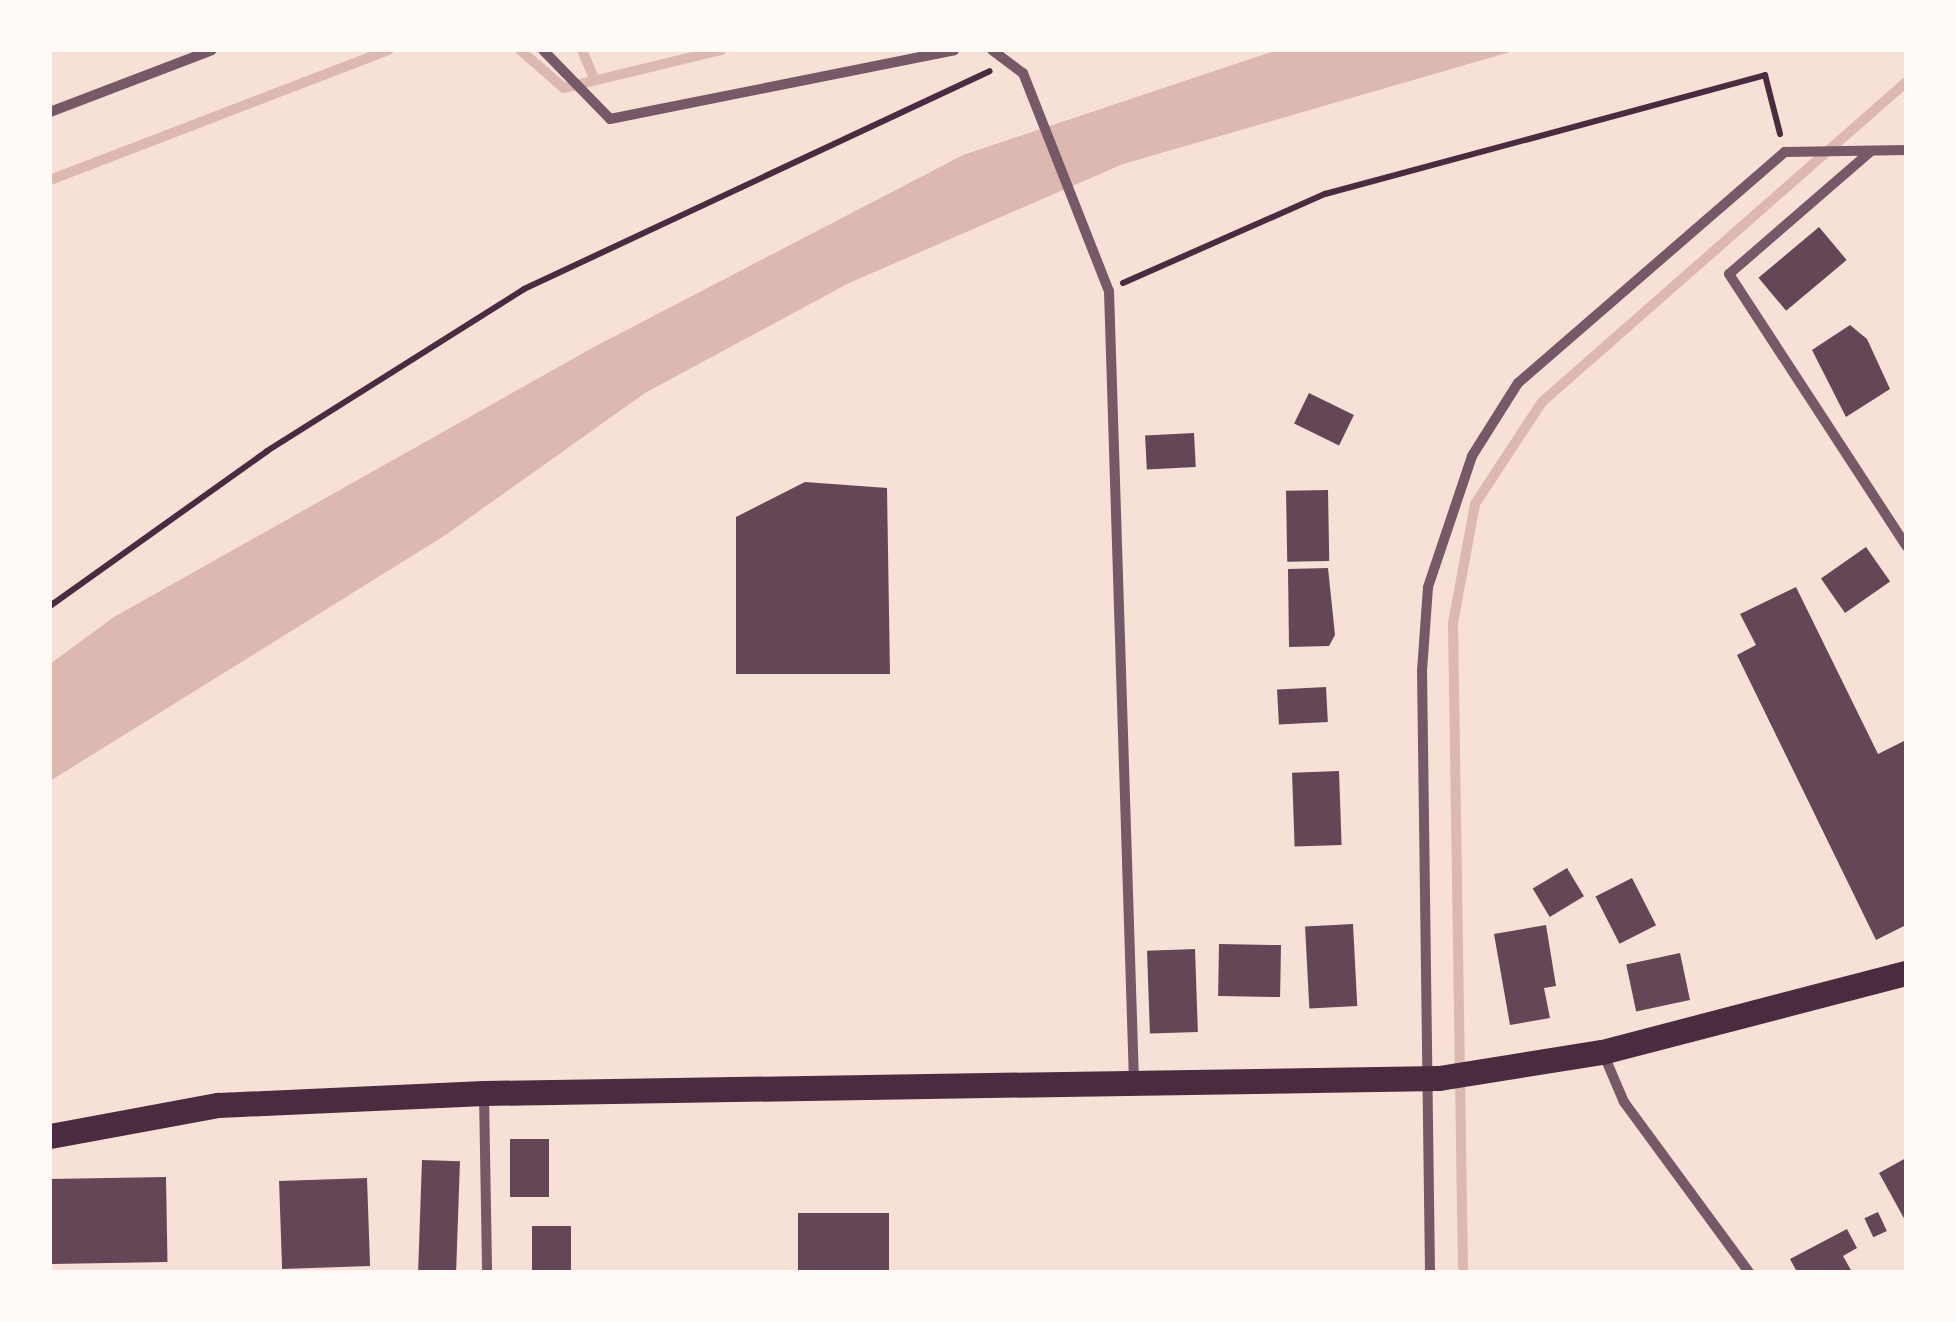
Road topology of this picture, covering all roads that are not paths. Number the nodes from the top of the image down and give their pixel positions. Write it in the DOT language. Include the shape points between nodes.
graph roads {
  1 [pos="212,50"];
  2 [pos="542,50"];
  3 [pos="954,50"];
  4 [pos="992,50"];
  5 [pos="50,112"];
  6 [pos="1906,150"];
  7 [pos="1870,151"];
  8 [pos="1906,546"];
  9 [pos="1906,973"];
  10 [pos="1602,1052"];
  11 [pos="1434,1078"];
  12 [pos="1134,1087"];
  13 [pos="484,1093"];
  14 [pos="50,1136"];
  15 [pos="487,1272"];
  16 [pos="1430,1272"];
  17 [pos="1749,1272"];
  1 -- 5 [label="street"];
  2 -- 3 [label="street" via="610,119"];
  4 -- 12 [label="street" via="1023,74 1109,291"];
  6 -- 7 [label="street"];
  7 -- 8 [label="street" via="1729,274"];
  7 -- 11 [label="street" via="1785,152 1518,383 1472,456 1428,587 1422,671"];
  9 -- 10 [label="main road"];
  10 -- 11 [label="main road"];
  10 -- 17 [label="street" via="1624,1102"];
  11 -- 12 [label="main road"];
  11 -- 16 [label="street"];
  12 -- 13 [label="main road"];
  13 -- 14 [label="main road" via="218,1105"];
  13 -- 15 [label="street"];
}
